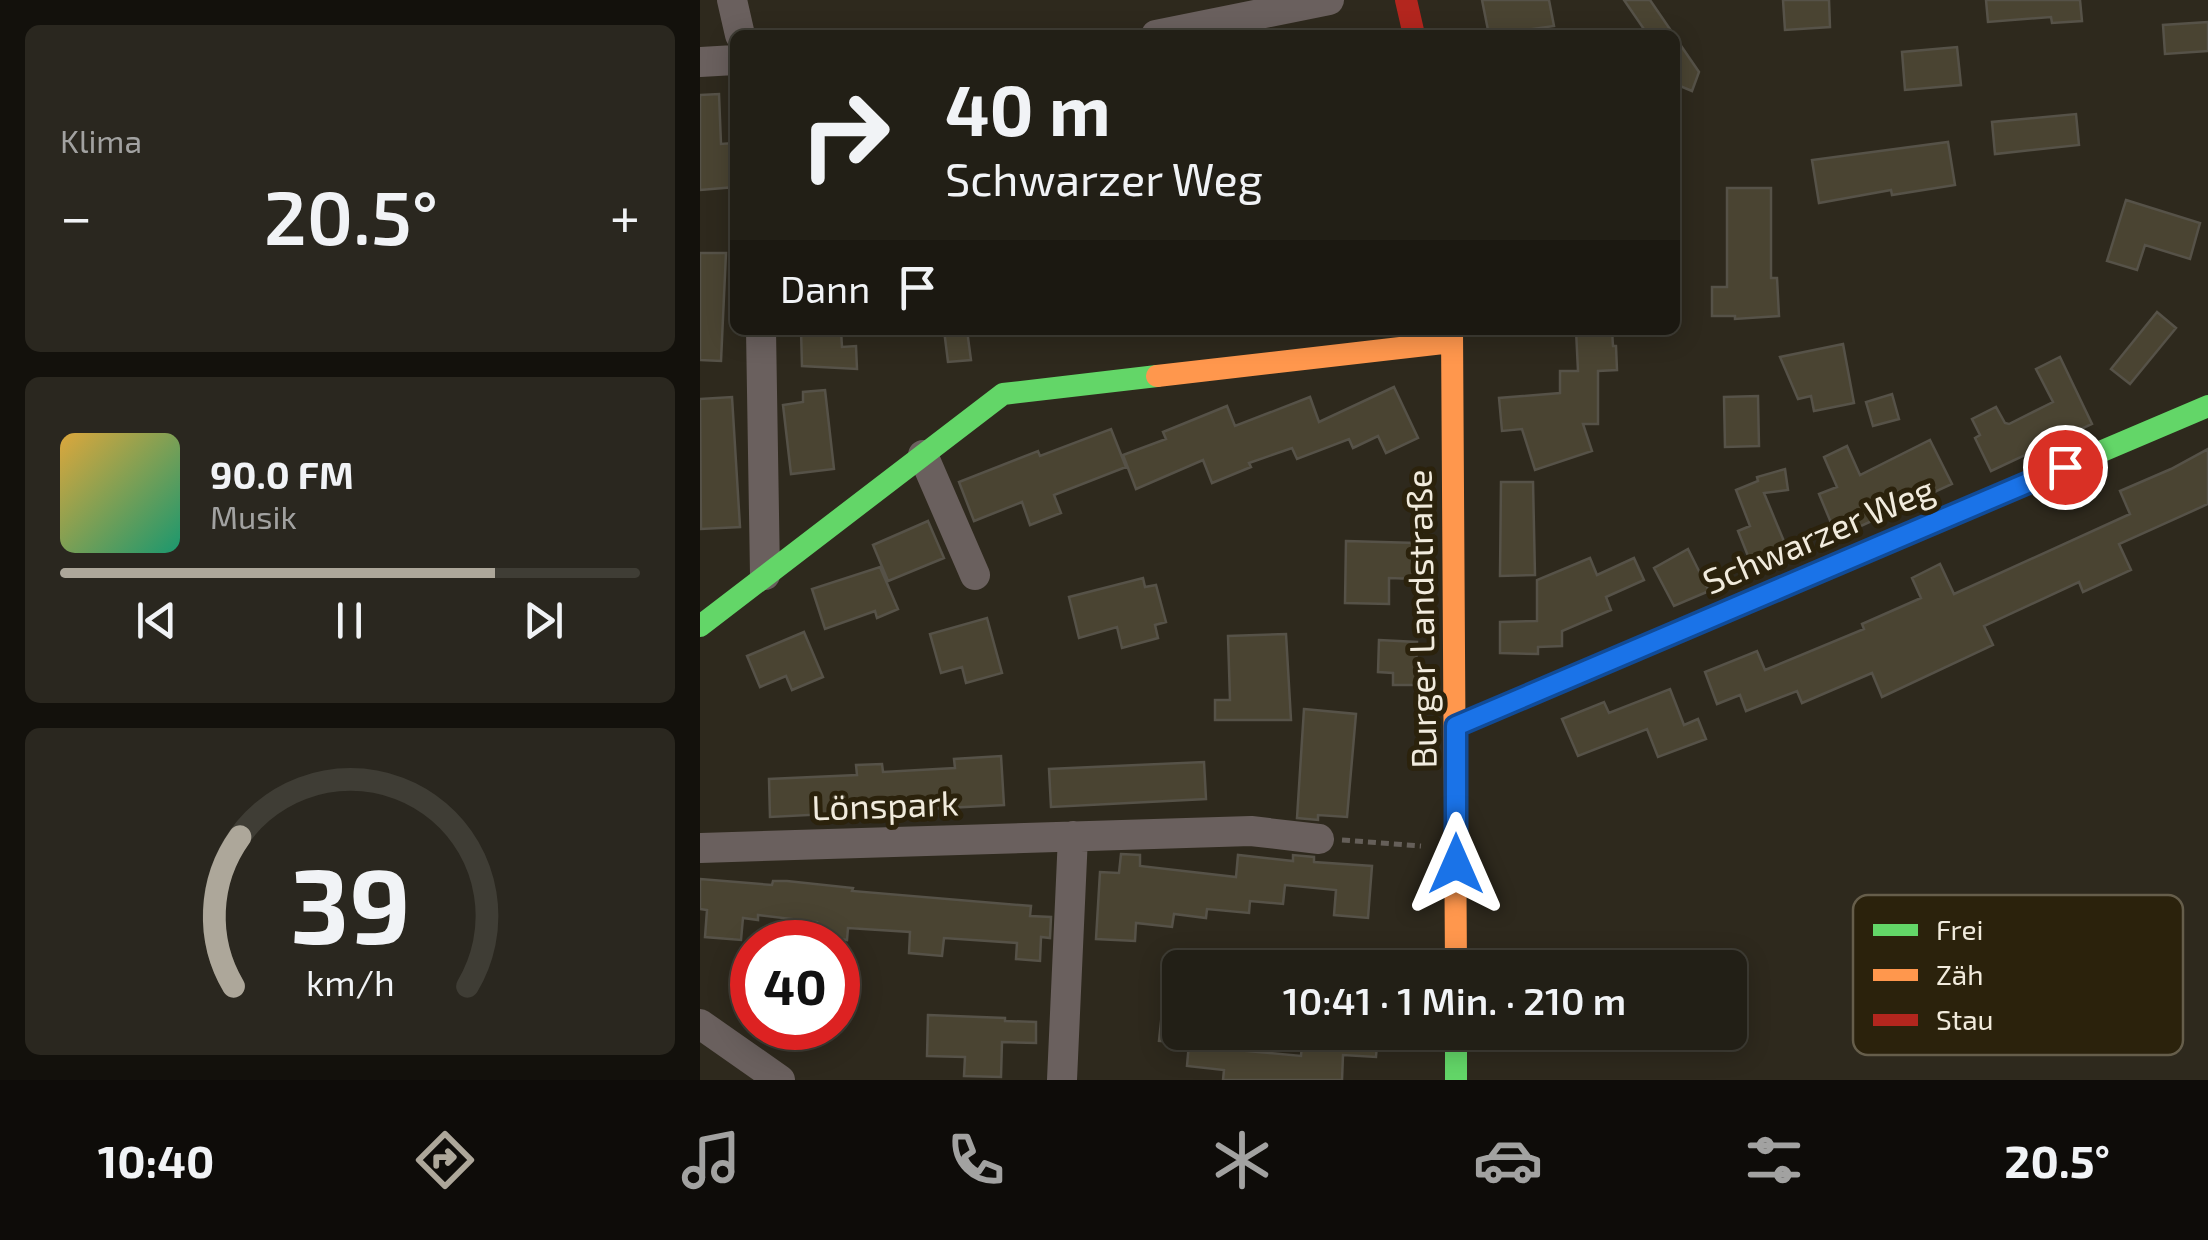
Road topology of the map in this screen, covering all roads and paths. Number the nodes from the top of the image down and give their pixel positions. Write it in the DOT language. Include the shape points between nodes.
graph roads {
  1 [pos="732,0"];
  2 [pos="1329,0"];
  3 [pos="1406,0"];
  4 [pos="739,30"];
  5 [pos="1181,30"];
  6 [pos="1413,30"];
  7 [pos="730,60"];
  8 [pos="700,62"];
  9 [pos="761,335"];
  10 [pos="1452,336"];
  11 [pos="2208,406"];
  12 [pos="923,455"];
  13 [pos="765,574"];
  14 [pos="975,575"];
  15 [pos="700,626"];
  16 [pos="1456,726"];
  17 [pos="1073,836"];
  18 [pos="1319,839"];
  19 [pos="1426,846"];
  20 [pos="700,848"];
  21 [pos="1456,950"];
  22 [pos="700,1024"];
  23 [pos="1456,1050"];
  24 [pos="780,1080"];
  25 [pos="1062,1080"];
  26 [pos="1456,1080"];
  1 -- 4 [label="street"];
  2 -- 5 [label="street"];
  3 -- 6 [label="street"];
  7 -- 8 [label="street"];
  9 -- 13 [label="street"];
  10 -- 12 [label="street" via="1003,394"];
  10 -- 16 [label="street, Burger Landstraße"];
  11 -- 16 [label="street, Schwarzer Weg"];
  12 -- 13 [label="street"];
  12 -- 14 [label="street"];
  13 -- 15 [label="street"];
  16 -- 21 [label="street, Burger Landstraße"];
  17 -- 18 [label="street, Lönspark" via="1252,831"];
  17 -- 20 [label="street, Lönspark"];
  17 -- 25 [label="street"];
  18 -- 19 [label="path"];
  22 -- 24 [label="street"];
  23 -- 26 [label="street"];
}
